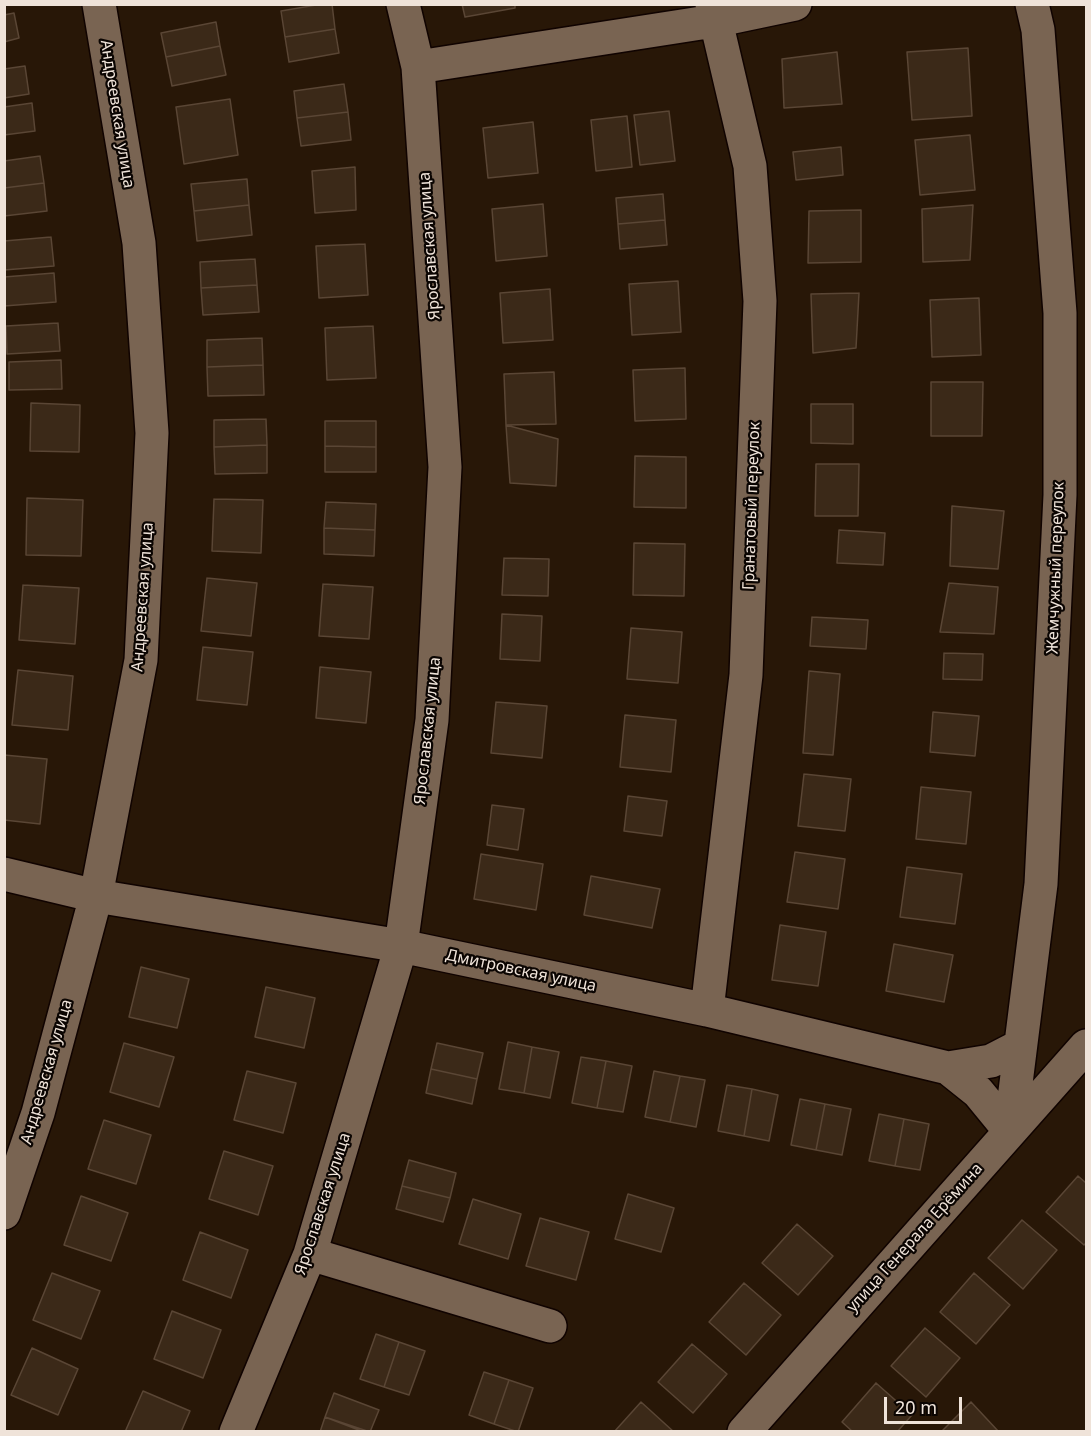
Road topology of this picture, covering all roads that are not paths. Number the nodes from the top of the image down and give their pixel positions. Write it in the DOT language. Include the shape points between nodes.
graph roads {
  1 [pos="99,4"];
  2 [pos="403,4"];
  3 [pos="795,4"];
  4 [pos="1032,4"];
  5 [pos="713,13"];
  6 [pos="418,67"];
  7 [pos="4,874"];
  8 [pos="96,896"];
  9 [pos="401,946"];
  10 [pos="707,1010"];
  11 [pos="1020,1046"];
  12 [pos="1086,1046"];
  13 [pos="948,1068"];
  14 [pos="1010,1131"];
  15 [pos="4,1213"];
  16 [pos="310,1254"];
  17 [pos="550,1326"];
  18 [pos="236,1431"];
  19 [pos="744,1431"];
  1 -- 8 [label="street, Андреевская улица" via="139,243 152,433 141,660"];
  2 -- 6 [label="street, Ярославская улица"];
  3 -- 5 [label="street"];
  4 -- 11 [label="street, Жемчужный переулок" via="1038,30 1060,313 1060,495 1041,884"];
  5 -- 6 [label="street"];
  5 -- 10 [label="street, Гранатовый переулок" via="750,166 760,301 746,675"];
  6 -- 9 [label="street, Ярославская улица" via="445,466 432,720"];
  7 -- 8 [label="street, Дмитровская улица"];
  8 -- 9 [label="street, Дмитровская улица"];
  8 -- 15 [label="street, Андреевская улица" via="38,1113"];
  9 -- 10 [label="street, Дмитровская улица"];
  9 -- 16 [label="street, Ярославская улица"];
  10 -- 13 [label="street, Дмитровская улица"];
  11 -- 13 [label="street" via="991,1061"];
  11 -- 14 [label="street, Жемчужный переулок"];
  12 -- 14 [label="street, улица Генерала Ерёмина"];
  13 -- 14 [label="street, Дмитровская улица" via="978,1092"];
  14 -- 19 [label="street, улица Генерала Ерёмина"];
  16 -- 17 [label="street"];
  16 -- 18 [label="street, Ярославская улица"];
}
